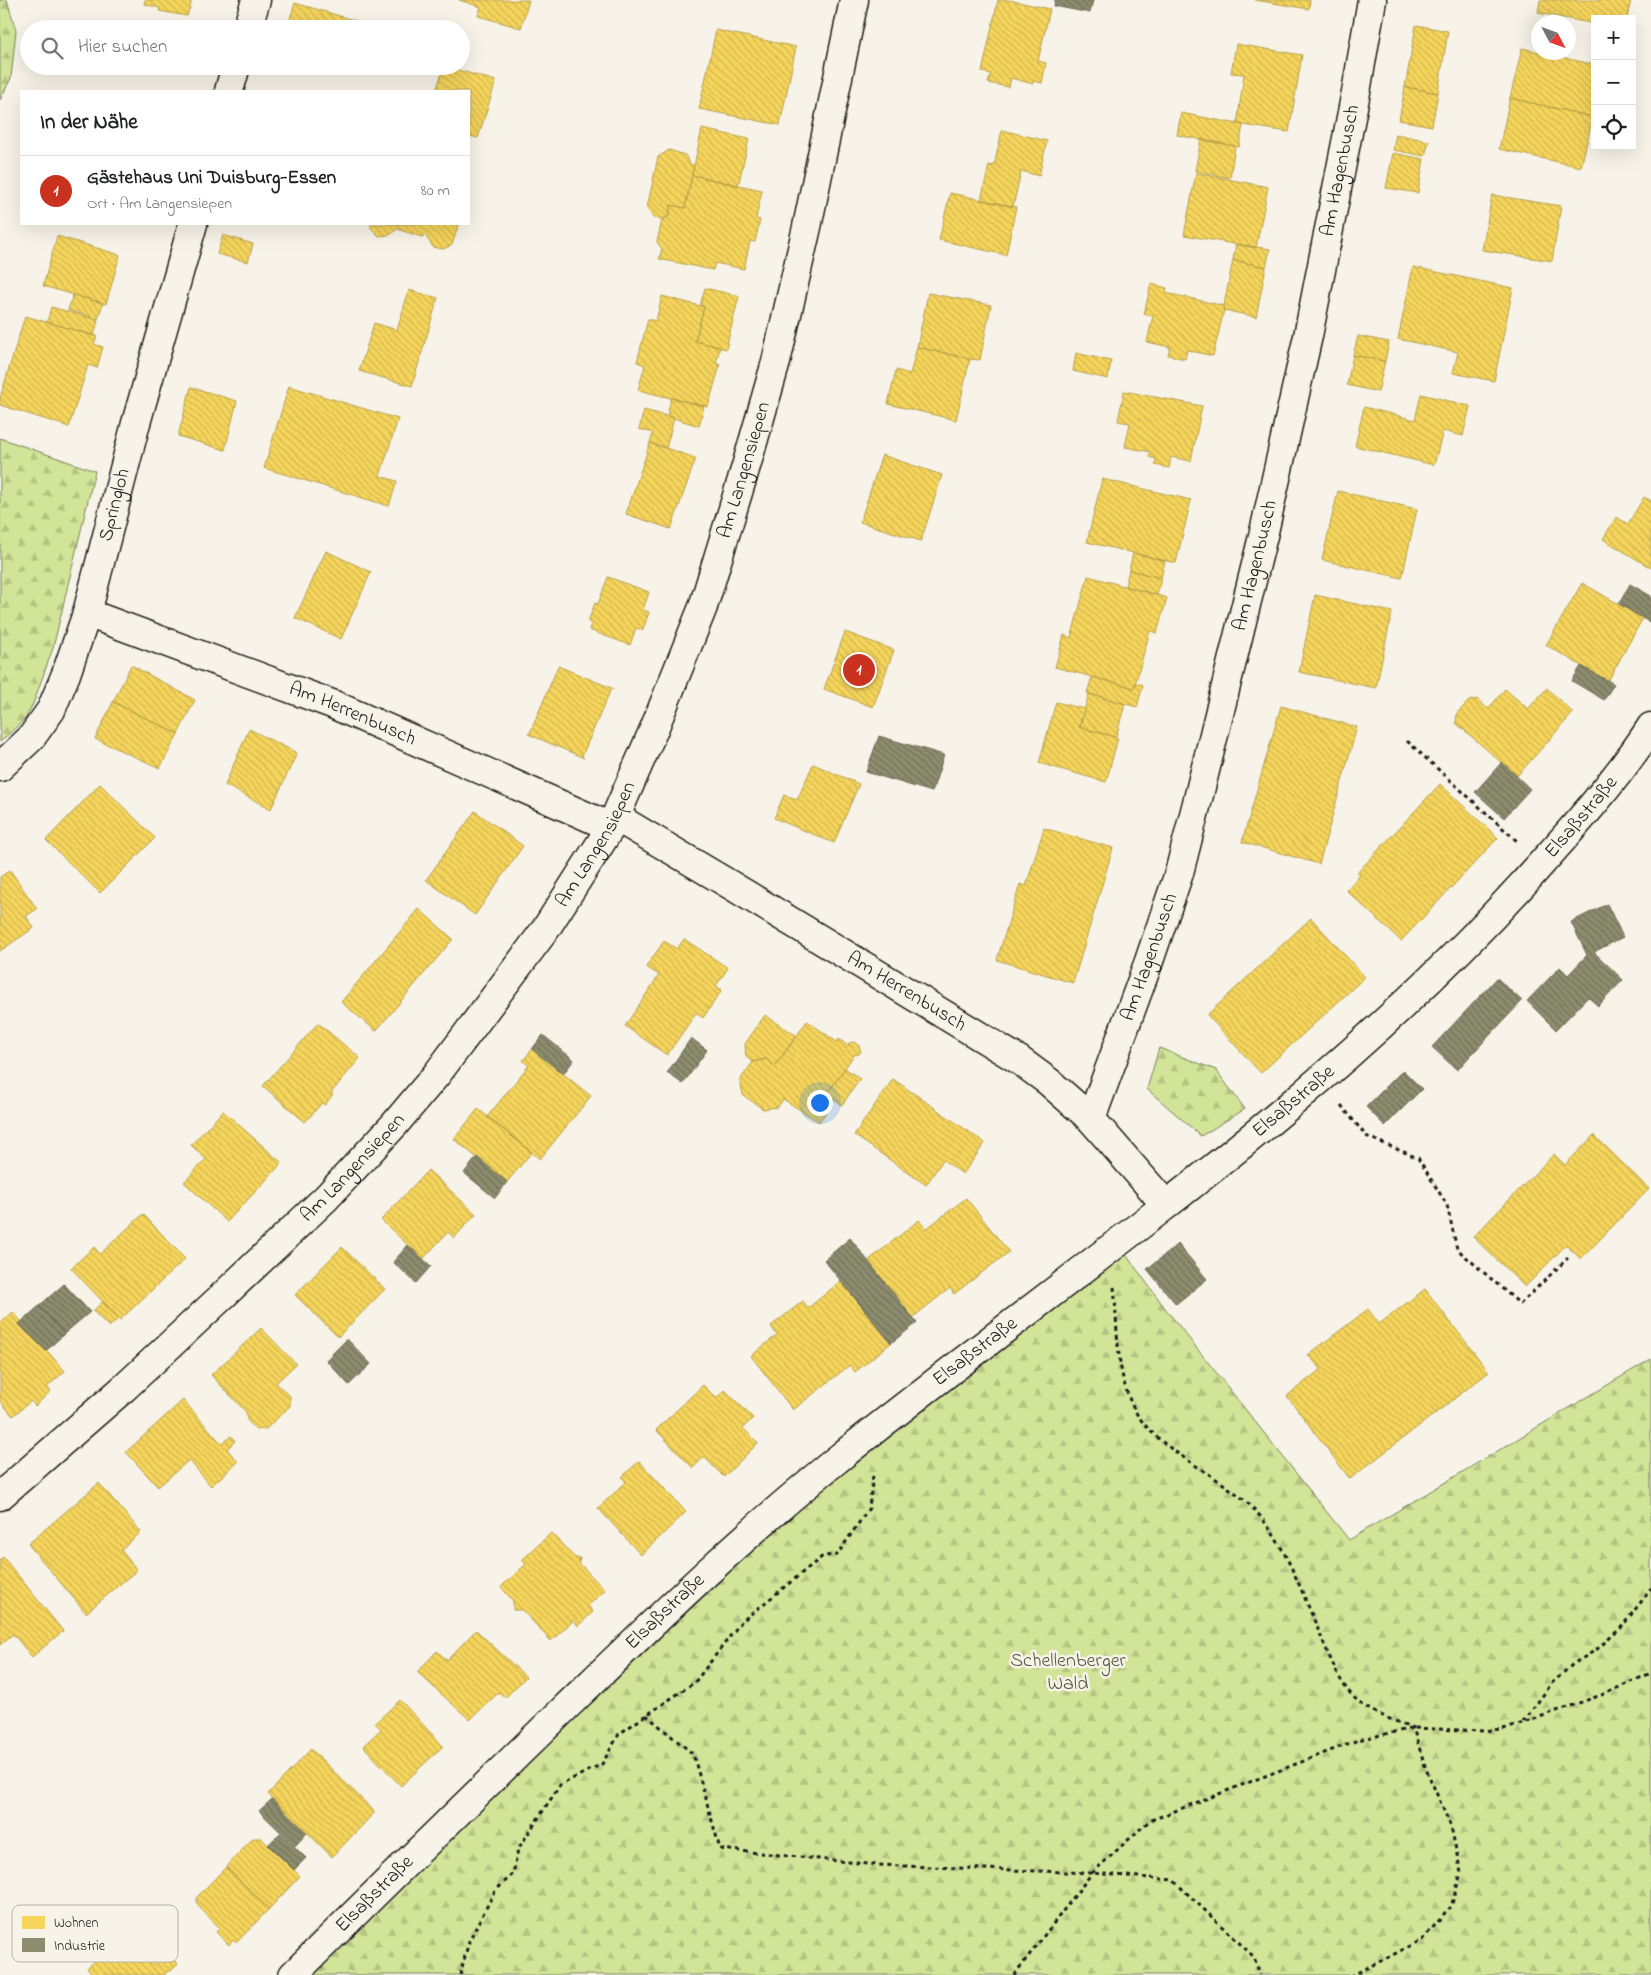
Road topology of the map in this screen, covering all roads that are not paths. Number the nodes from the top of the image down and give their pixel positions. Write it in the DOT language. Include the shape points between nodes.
graph roads {
  1 [pos="256,0"];
  2 [pos="854,0"];
  3 [pos="1372,0"];
  4 [pos="250,20"];
  5 [pos="234,75"];
  6 [pos="230,90"];
  7 [pos="193,225"];
  8 [pos="87,613"];
  9 [pos="1651,727"];
  10 [pos="0,767"];
  11 [pos="614,822"];
  12 [pos="1091,1119"];
  13 [pos="1166,1206"];
  14 [pos="0,1496"];
  15 [pos="293,1975"];
  1 -- 4 [label="street"];
  2 -- 11 [label="street, Am Langensiepen" via="776,362 747,463 703,606"];
  3 -- 12 [label="street, Am Hagenbusch" via="1308,336 1264,532 1202,782 1179,873"];
  5 -- 6 [label="street"];
  7 -- 8 [label="street, Springloh" via="136,423"];
  8 -- 10 [label="street, Springloh" via="51,710 31,738"];
  8 -- 11 [label="street, Am Herrenbusch" via="332,704"];
  9 -- 13 [label="street, Elsaßstraße" via="1578,822 1499,910 1408,1002 1321,1079"];
  11 -- 12 [label="street, Am Herrenbusch" via="991,1042 1049,1082"];
  11 -- 14 [label="street, Am Langensiepen" via="544,930 437,1074 394,1125 326,1198 214,1304"];
  12 -- 13 [label="street, Am Herrenbusch"];
  13 -- 15 [label="street, Elsaßstraße" via="774,1512 666,1610"];
}
